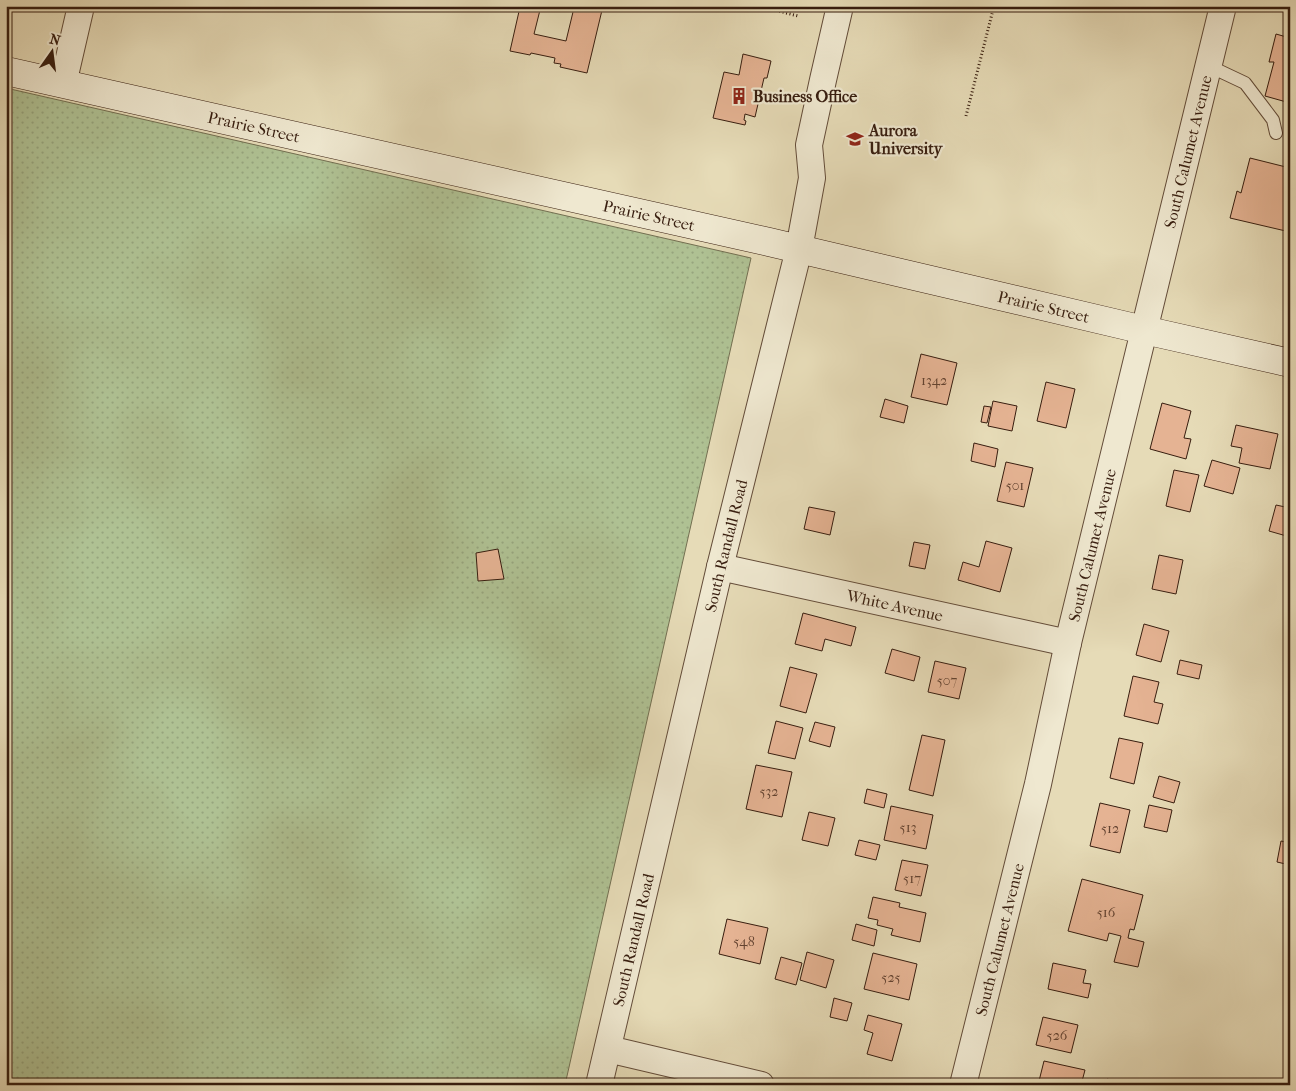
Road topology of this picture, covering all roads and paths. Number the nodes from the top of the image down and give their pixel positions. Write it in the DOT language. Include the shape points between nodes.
graph roads {
  1 [pos="81,6"];
  2 [pos="759,6"];
  3 [pos="840,6"];
  4 [pos="994,6"];
  5 [pos="1224,6"];
  6 [pos="798,16"];
  7 [pos="1209,66"];
  8 [pos="6,71"];
  9 [pos="63,84"];
  10 [pos="966,116"];
  11 [pos="1276,133"];
  12 [pos="798,249"];
  13 [pos="1144,330"];
  14 [pos="1290,363"];
  15 [pos="720,567"];
  16 [pos="1068,643"];
  17 [pos="608,1049"];
  18 [pos="599,1085"];
  19 [pos="761,1085"];
  20 [pos="963,1085"];
  1 -- 9 [label="street"];
  2 -- 6 [label="path"];
  3 -- 12 [label="street, South Randall Road" via="809,145 812,178"];
  4 -- 10 [label="path"];
  5 -- 7 [label="street, South Calumet Avenue"];
  7 -- 11 [label="lane" via="1245,83 1274,120"];
  7 -- 13 [label="street, South Calumet Avenue"];
  8 -- 9 [label="street, Prairie Street"];
  9 -- 12 [label="street, Prairie Street"];
  12 -- 13 [label="street, Prairie Street"];
  12 -- 15 [label="street, South Randall Road"];
  13 -- 14 [label="street, Prairie Street"];
  13 -- 16 [label="street, South Calumet Avenue"];
  15 -- 16 [label="street, White Avenue"];
  15 -- 17 [label="street, South Randall Road"];
  16 -- 20 [label="street, South Calumet Avenue" via="1038,784"];
  17 -- 18 [label="street, South Randall Road"];
  17 -- 19 [label="street"];
}
